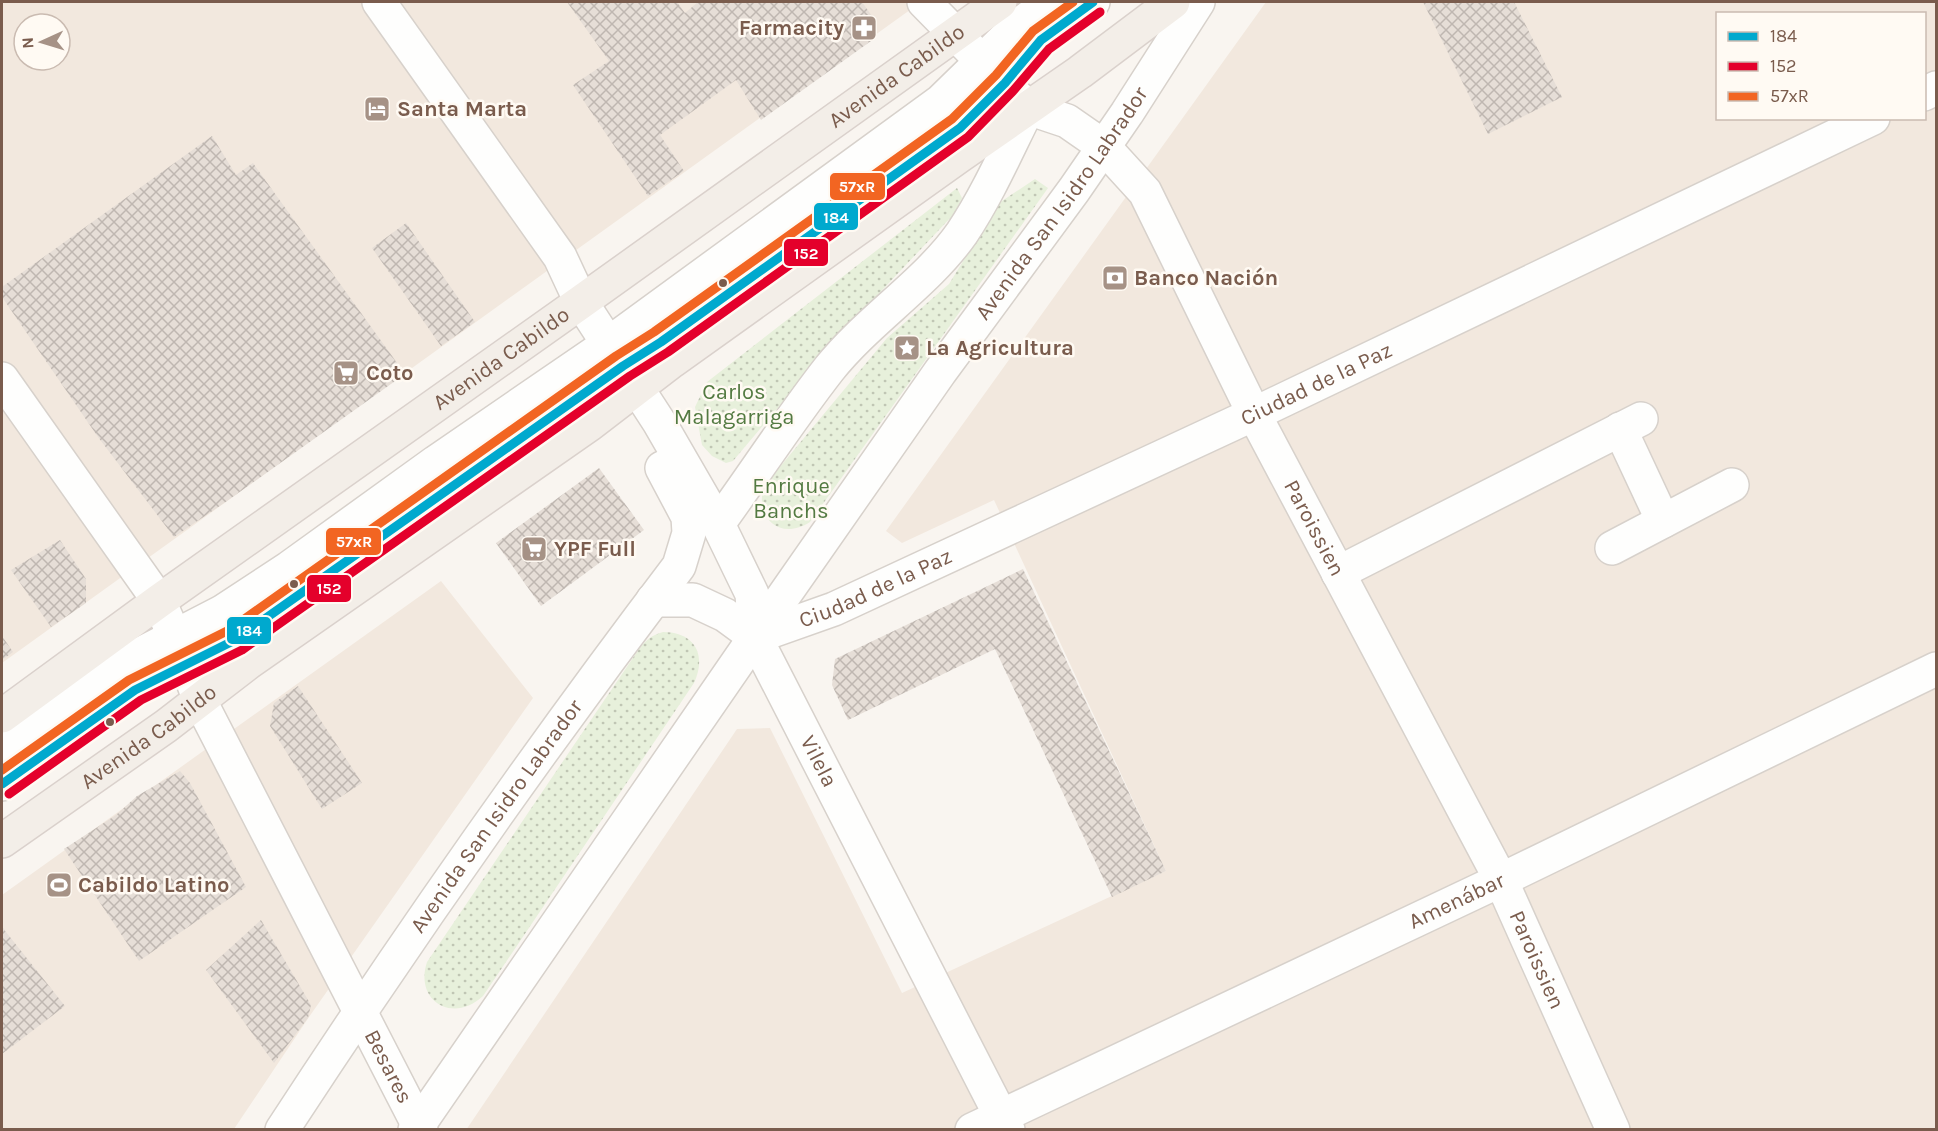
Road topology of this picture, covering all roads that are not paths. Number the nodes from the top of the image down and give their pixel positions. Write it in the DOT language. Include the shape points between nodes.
graph roads {
  1 [pos="379,2"];
  2 [pos="924,2"];
  3 [pos="1000,2"];
  4 [pos="1050,2"];
  5 [pos="1093,2"];
  6 [pos="1173,2"];
  7 [pos="1198,2"];
  8 [pos="956,34"];
  9 [pos="981,60"];
  10 [pos="1005,83"];
  11 [pos="1028,108"];
  12 [pos="1869,120"];
  13 [pos="1103,146"];
  14 [pos="581,302"];
  15 [pos="622,374"];
  16 [pos="2,379"];
  17 [pos="1254,414"];
  18 [pos="1732,485"];
  19 [pos="1663,521"];
  20 [pos="718,525"];
  21 [pos="1612,548"];
  22 [pos="1338,573"];
  23 [pos="653,600"];
  24 [pos="159,601"];
  25 [pos="755,637"];
  26 [pos="180,650"];
  27 [pos="1936,669"];
  28 [pos="200,700"];
  29 [pos="2,716"];
  30 [pos="2,752"];
  31 [pos="2,784"];
  32 [pos="2,841"];
  33 [pos="1501,880"];
  34 [pos="360,1010"];
  35 [pos="994,1125"];
  36 [pos="418,1128"];
  37 [pos="282,1130"];
  38 [pos="1613,1130"];
  1 -- 14 [label="street, Vilela" via="560,257"];
  2 -- 8 [label="street, Paroissien"];
  3 -- 8 [label="main road, Avenida Cabildo"];
  4 -- 9 [label="street"];
  5 -- 10 [label="street" via="1041,40"];
  6 -- 11 [label="main road, Avenida Cabildo"];
  7 -- 13 [label="street, Avenida San Isidro Labrador"];
  8 -- 9 [label="street, Paroissien"];
  8 -- 14 [label="main road, Avenida Cabildo"];
  9 -- 10 [label="street, Paroissien"];
  9 -- 15 [label="street" via="941,101"];
  10 -- 11 [label="street, Paroissien"];
  10 -- 15 [label="street" via="960,128"];
  11 -- 13 [label="street, Paroissien" via="1067,121"];
  11 -- 15 [label="main road, Avenida Cabildo"];
  11 -- 20 [label="street" via="961,233 830,369"];
  12 -- 17 [label="street, Ciudad de la Paz"];
  13 -- 17 [label="street, Paroissien" via="1145,192"];
  13 -- 25 [label="street, Avenida San Isidro Labrador"];
  14 -- 15 [label="street, Vilela"];
  14 -- 24 [label="main road, Avenida Cabildo"];
  15 -- 20 [label="street, Vilela" via="659,422"];
  15 -- 23 [label="street, Vilela" via="641,429 688,517 689,533 679,566"];
  15 -- 26 [label="street" via="445,455 222,612"];
  15 -- 28 [label="main road, Avenida Cabildo"];
  16 -- 24 [label="street, Besares"];
  17 -- 22 [label="street, Paroissien"];
  17 -- 25 [label="street, Ciudad de la Paz" via="834,609"];
  18 -- 19 [label="street"];
  19 -- 21 [label="street"];
  19 -- 22 [label="street" via="1630,424"];
  20 -- 25 [label="street, Vilela" via="752,594"];
  22 -- 33 [label="street, Paroissien"];
  23 -- 25 [label="street" via="693,600 725,615"];
  23 -- 34 [label="street, Avenida San Isidro Labrador"];
  24 -- 26 [label="street, Besares"];
  24 -- 29 [label="main road, Avenida Cabildo"];
  25 -- 35 [label="street, Vilela"];
  25 -- 36 [label="street, Avenida San Isidro Labrador"];
  26 -- 28 [label="street, Besares"];
  26 -- 30 [label="street" via="133,658"];
  26 -- 31 [label="street" via="135,690"];
  27 -- 33 [label="street, Amenábar"];
  28 -- 32 [label="main road, Avenida Cabildo"];
  28 -- 34 [label="street, Besares"];
  33 -- 35 [label="street, Amenábar"];
  33 -- 38 [label="street, Paroissien"];
  34 -- 36 [label="street, Besares"];
  34 -- 37 [label="street, Avenida San Isidro Labrador"];
}
